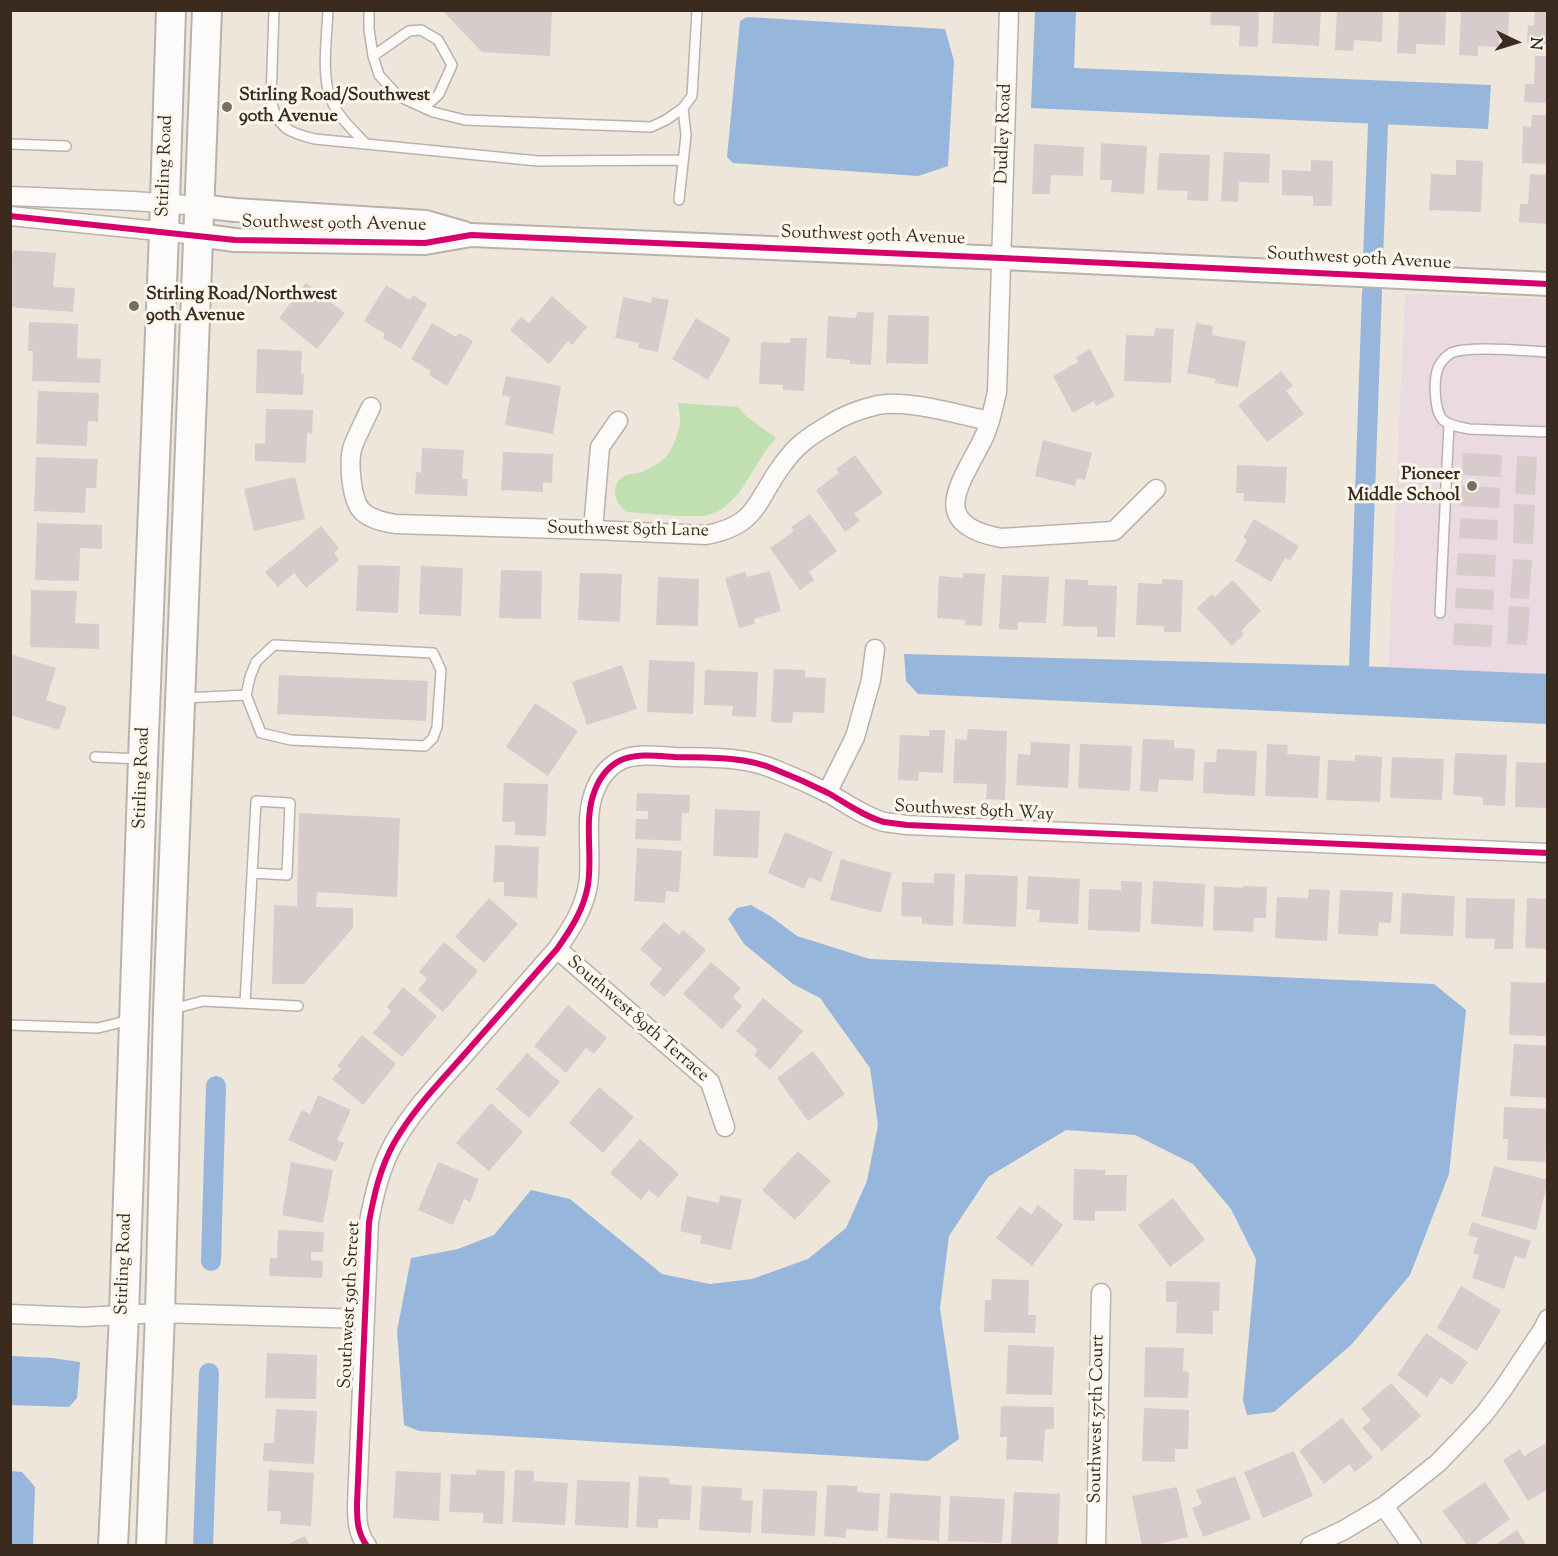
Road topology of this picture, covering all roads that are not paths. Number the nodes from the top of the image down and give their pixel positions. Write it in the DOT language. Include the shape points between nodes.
graph roads {
  1 [pos="171,10"];
  2 [pos="207,10"];
  3 [pos="274,10"];
  4 [pos="328,10"];
  5 [pos="369,10"];
  6 [pos="697,10"];
  7 [pos="1009,10"];
  8 [pos="373,56"];
  9 [pos="424,108"];
  10 [pos="683,108"];
  11 [pos="10,144"];
  12 [pos="366,144"];
  13 [pos="66,146"];
  14 [pos="683,160"];
  15 [pos="10,196"];
  16 [pos="679,200"];
  17 [pos="165,203"];
  18 [pos="199,207"];
  19 [pos="10,216"];
  20 [pos="164,233"];
  21 [pos="198,235"];
  22 [pos="471,235"];
  23 [pos="1002,258"];
  24 [pos="1548,284"];
  25 [pos="1548,352"];
  26 [pos="371,408"];
  27 [pos="990,421"];
  28 [pos="618,422"];
  29 [pos="1449,424"];
  30 [pos="1548,432"];
  31 [pos="1156,489"];
  32 [pos="593,530"];
  33 [pos="1440,613"];
  34 [pos="875,649"];
  35 [pos="246,695"];
  36 [pos="181,699"];
  37 [pos="95,757"];
  38 [pos="143,759"];
  39 [pos="827,793"];
  40 [pos="1548,853"];
  41 [pos="252,873"];
  42 [pos="557,950"];
  43 [pos="245,1003"];
  44 [pos="298,1006"];
  45 [pos="168,1011"];
  46 [pos="134,1019"];
  47 [pos="10,1025"];
  48 [pos="725,1127"];
  49 [pos="1101,1293"];
  50 [pos="160,1313"];
  51 [pos="10,1314"];
  52 [pos="124,1315"];
  53 [pos="365,1319"];
  54 [pos="1546,1326"];
  55 [pos="1384,1506"];
  56 [pos="366,1544"];
  57 [pos="114,1545"];
  58 [pos="151,1545"];
  59 [pos="1096,1545"];
  60 [pos="1310,1545"];
  61 [pos="1412,1545"];
  1 -- 17 [label="main road, Stirling Road"];
  2 -- 18 [label="main road, Stirling Road"];
  3 -- 12 [label="lane" via="272,100 278,121 299,135"];
  4 -- 12 [label="lane" via="327,88 340,115"];
  5 -- 8 [label="lane"];
  6 -- 10 [label="lane" via="692,96"];
  7 -- 23 [label="street, Dudley Road"];
  8 -- 9 [label="lane" via="380,75 398,96"];
  8 -- 9 [label="lane" via="409,31 422,30 438,40 452,65 439,94"];
  9 -- 10 [label="lane" via="465,120 651,127"];
  10 -- 14 [label="lane"];
  11 -- 13 [label="lane"];
  12 -- 14 [label="lane" via="538,161"];
  14 -- 16 [label="lane"];
  15 -- 17 [label="street"];
  17 -- 18 [label="street"];
  17 -- 20 [label="main road, Stirling Road"];
  18 -- 21 [label="main road, Stirling Road"];
  18 -- 22 [label="street, Southwest 90th Avenue" via="426,222"];
  19 -- 20 [label="street"];
  20 -- 21 [label="street"];
  20 -- 38 [label="main road, Stirling Road"];
  21 -- 22 [label="street, Southwest 90th Avenue" via="235,240 425,243"];
  21 -- 36 [label="main road, Stirling Road"];
  22 -- 23 [label="street, Southwest 90th Avenue"];
  23 -- 24 [label="street, Southwest 90th Avenue"];
  23 -- 27 [label="street, Dudley Road" via="997,392"];
  25 -- 29 [label="lane" via="1472,350 1448,355 1437,371 1436,402"];
  26 -- 32 [label="street, Southwest 89th Lane" via="352,448 351,465 355,497 360,508 374,518 395,524"];
  27 -- 31 [label="street, Dudley Road" via="961,479 954,504 956,514 972,529 1001,538 1114,531"];
  27 -- 32 [label="street, Southwest 89th Lane" via="899,405 857,411 805,439 782,465 755,510 733,527 706,535"];
  28 -- 32 [label="street" via="600,447"];
  29 -- 30 [label="lane" via="1469,429"];
  29 -- 33 [label="lane"];
  34 -- 39 [label="street" via="855,737"];
  35 -- 35 [label="lane" via="261,733 291,740 425,746 437,727 441,670 433,653 274,645 256,663"];
  35 -- 36 [label="lane"];
  36 -- 45 [label="main road, Stirling Road"];
  37 -- 38 [label="lane"];
  38 -- 46 [label="main road, Stirling Road"];
  39 -- 40 [label="street, Southwest 89th Way" via="884,822 907,825"];
  39 -- 42 [label="street, Southwest 89th Way" via="752,762 639,756 622,760 601,777 594,792 588,884 582,907"];
  41 -- 41 [label="lane" via="287,875 290,803 255,801"];
  41 -- 43 [label="lane"];
  42 -- 48 [label="street, Southwest 89th Terrace" via="710,1082"];
  42 -- 53 [label="street, Southwest 59th Street" via="433,1090 393,1144 374,1194 369,1222"];
  43 -- 44 [label="lane"];
  43 -- 45 [label="lane" via="203,1001"];
  45 -- 46 [label="main road"];
  45 -- 50 [label="main road, Stirling Road"];
  46 -- 47 [label="lane" via="98,1028"];
  46 -- 52 [label="main road, Stirling Road"];
  49 -- 59 [label="street, Southwest 57th Court"];
  50 -- 52 [label="street"];
  50 -- 53 [label="street"];
  50 -- 58 [label="main road, Stirling Road"];
  51 -- 52 [label="street"];
  52 -- 57 [label="main road, Stirling Road"];
  53 -- 56 [label="street, Southwest 59th Street" via="357,1522"];
  54 -- 55 [label="street" via="1503,1389 1465,1435"];
  55 -- 60 [label="street"];
  55 -- 61 [label="street"];
}
